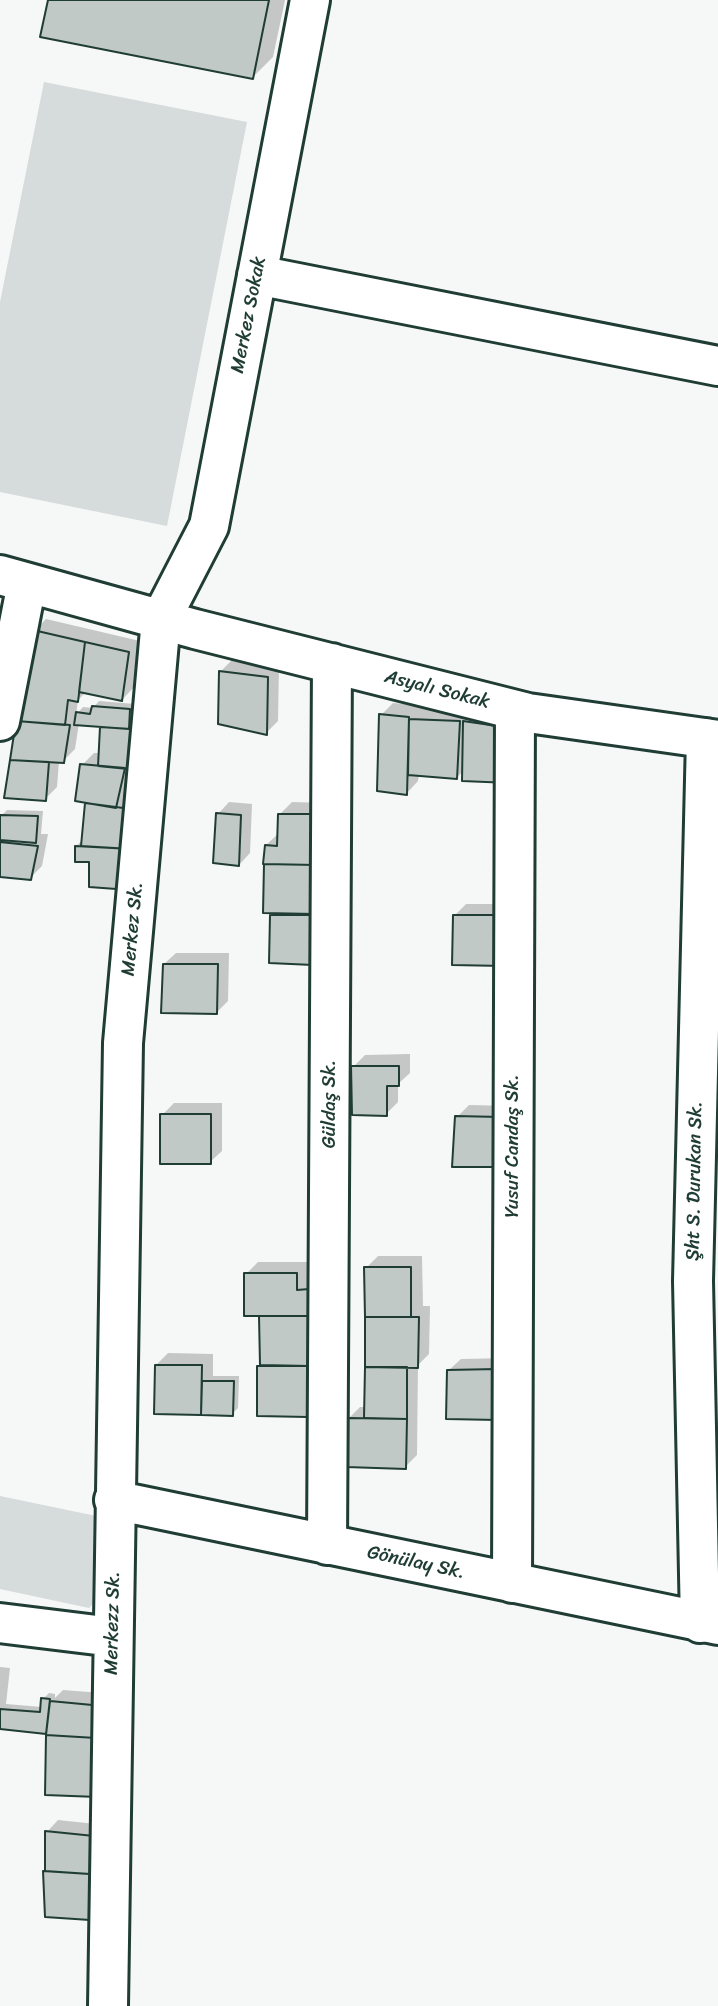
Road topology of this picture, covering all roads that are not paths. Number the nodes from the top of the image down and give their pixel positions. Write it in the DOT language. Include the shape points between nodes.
graph roads {
  1 [pos="310,0"];
  2 [pos="257,275"];
  3 [pos="718,366"];
  4 [pos="14,579"];
  5 [pos="161,619"];
  6 [pos="332,663"];
  7 [pos="515,710"];
  8 [pos="0,721"];
  9 [pos="712,739"];
  10 [pos="117,1240"];
  11 [pos="114,1500"];
  12 [pos="327,1545"];
  13 [pos="512,1583"];
  14 [pos="0,1623"];
  15 [pos="709,1624"];
  16 [pos="113,1637"];
  17 [pos="108,2006"];
  1 -- 2 [label="street, Merkez Sokak"];
  2 -- 3 [label="street"];
  2 -- 5 [label="street, Merkez Sokak" via="209,526"];
  4 -- 5 [label="street, Asyalı Sokak"];
  4 -- 8 [label="street"];
  5 -- 6 [label="street, Asyalı Sokak"];
  5 -- 10 [label="street, Merkez Sk." via="123,1043"];
  6 -- 7 [label="street, Asyalı Sokak"];
  6 -- 12 [label="street, Güldaş Sk."];
  7 -- 9 [label="street, Asyalı Sokak"];
  7 -- 13 [label="street, Yusuf Candaş Sk."];
  9 -- 15 [label="street, Şht S. Durukan Sk." via="692,1281"];
  10 -- 11 [label="street, Merkezz Sk."];
  11 -- 12 [label="street, Gönülay Sk."];
  11 -- 16 [label="street, Merkezz Sk."];
  12 -- 13 [label="street, Gönülay Sk."];
  13 -- 15 [label="street, Gönülay Sk."];
  14 -- 16 [label="street"];
  16 -- 17 [label="street, Merkezz Sk."];
}
